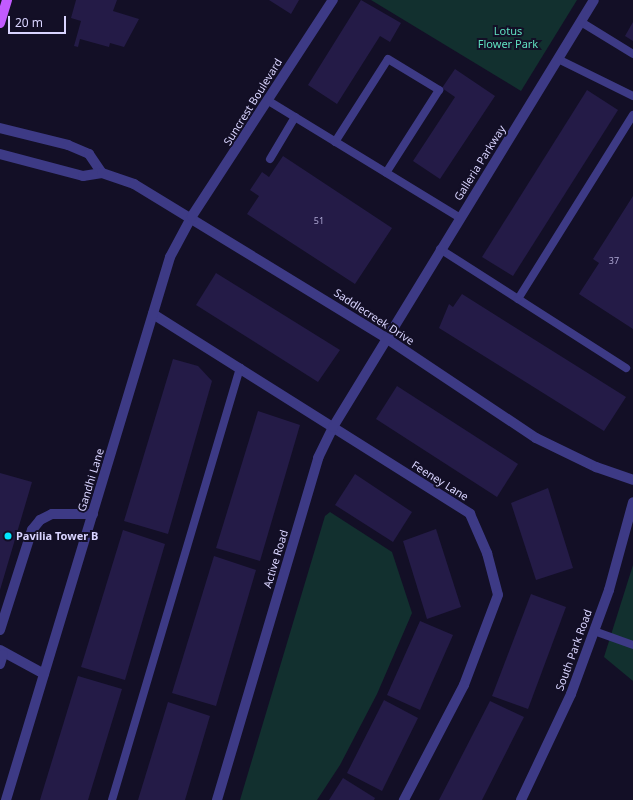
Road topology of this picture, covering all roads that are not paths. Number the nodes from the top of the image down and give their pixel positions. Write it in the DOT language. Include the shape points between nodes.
graph roads {
  1 [pos="7,0"];
  2 [pos="333,0"];
  3 [pos="594,0"];
  4 [pos="581,22"];
  5 [pos="0,23"];
  6 [pos="633,54"];
  7 [pos="558,59"];
  8 [pos="633,96"];
  9 [pos="267,100"];
  10 [pos="633,115"];
  11 [pos="295,117"];
  12 [pos="0,128"];
  13 [pos="335,142"];
  14 [pos="0,154"];
  15 [pos="270,159"];
  16 [pos="102,173"];
  17 [pos="386,173"];
  18 [pos="192,216"];
  19 [pos="460,218"];
  20 [pos="440,249"];
  21 [pos="518,299"];
  22 [pos="153,314"];
  23 [pos="386,338"];
  24 [pos="240,368"];
  25 [pos="626,368"];
  26 [pos="332,427"];
  27 [pos="633,480"];
  28 [pos="633,502"];
  29 [pos="92,514"];
  30 [pos="0,630"];
  31 [pos="594,631"];
  32 [pos="633,645"];
  33 [pos="2,652"];
  34 [pos="0,664"];
  35 [pos="44,674"];
  36 [pos="6,800"];
  37 [pos="112,800"];
  38 [pos="217,800"];
  39 [pos="404,800"];
  40 [pos="521,800"];
  1 -- 5 [label="main road"];
  2 -- 9 [label="street, Suncrest Boulevard"];
  3 -- 4 [label="street, Galleria Parkway"];
  4 -- 6 [label="lane"];
  4 -- 7 [label="street, Galleria Parkway"];
  7 -- 8 [label="lane"];
  7 -- 19 [label="street, Galleria Parkway"];
  9 -- 11 [label="lane"];
  9 -- 18 [label="street, Suncrest Boulevard"];
  10 -- 21 [label="lane"];
  11 -- 13 [label="lane"];
  11 -- 15 [label="lane"];
  12 -- 16 [label="street" via="68,145 88,154"];
  13 -- 17 [label="lane"];
  13 -- 17 [label="lane" via="388,59 439,90"];
  14 -- 16 [label="street, Saddlecreek Drive" via="84,176"];
  16 -- 18 [label="street, Saddlecreek Drive" via="134,184"];
  17 -- 19 [label="lane"];
  18 -- 22 [label="street, Gandhi Lane" via="170,257"];
  18 -- 23 [label="street, Saddlecreek Drive"];
  19 -- 20 [label="street, Galleria Parkway"];
  20 -- 21 [label="lane"];
  20 -- 23 [label="street, Galleria Parkway"];
  21 -- 25 [label="lane"];
  22 -- 24 [label="street, Feeney Lane"];
  22 -- 29 [label="street, Gandhi Lane"];
  23 -- 26 [label="street, Active Road"];
  23 -- 27 [label="street, Saddlecreek Drive" via="536,438 596,467"];
  24 -- 26 [label="street, Feeney Lane"];
  24 -- 37 [label="lane"];
  26 -- 38 [label="street, Active Road" via="318,458"];
  26 -- 39 [label="street, Feeney Lane" via="470,514 487,553 498,595 464,685"];
  28 -- 31 [label="street, South Park Road"];
  29 -- 30 [label="street" via="52,514 40,520 32,530"];
  29 -- 35 [label="street, Gandhi Lane"];
  31 -- 32 [label="lane"];
  31 -- 40 [label="street, South Park Road" via="571,694"];
  33 -- 34 [label="street"];
  33 -- 35 [label="street"];
  35 -- 36 [label="street, Gandhi Lane"];
}
